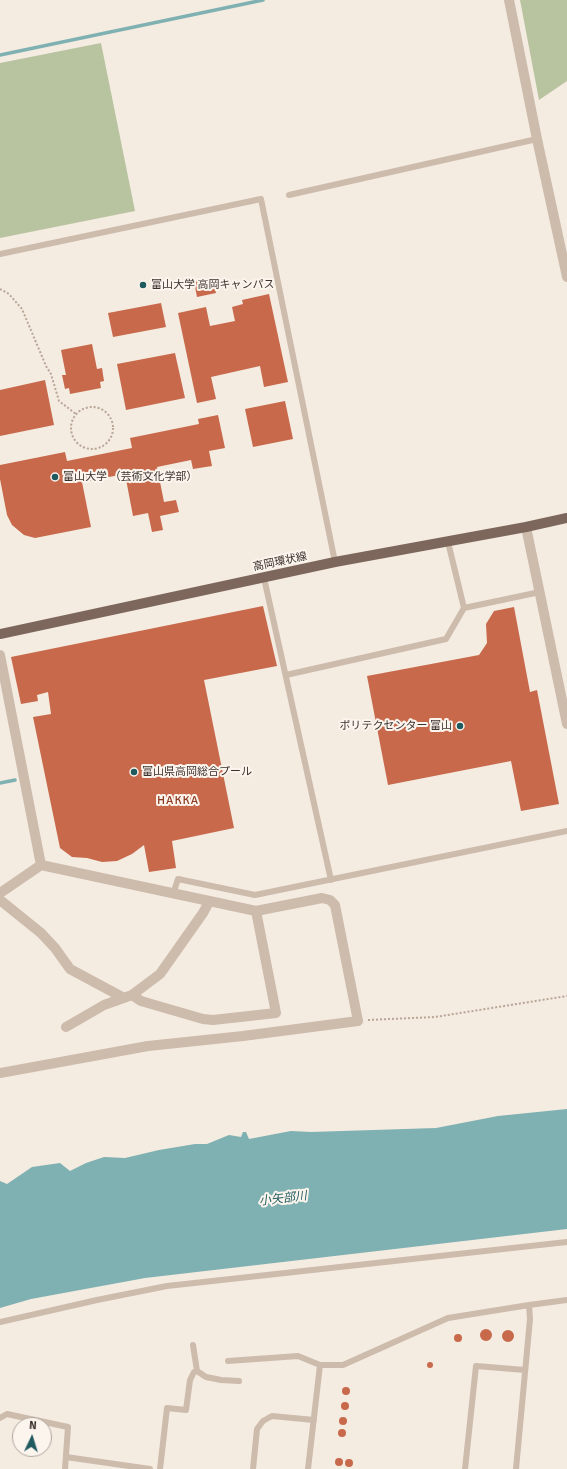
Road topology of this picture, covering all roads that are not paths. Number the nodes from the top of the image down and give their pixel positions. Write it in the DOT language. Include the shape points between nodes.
graph roads {
  1 [pos="509,0"];
  2 [pos="537,139"];
  3 [pos="290,195"];
  4 [pos="0,254"];
  5 [pos="567,278"];
  6 [pos="567,518"];
  7 [pos="526,527"];
  8 [pos="448,542"];
  9 [pos="335,562"];
  10 [pos="264,578"];
  11 [pos="540,592"];
  12 [pos="464,608"];
  13 [pos="0,634"];
  14 [pos="0,655"];
  15 [pos="286,675"];
  16 [pos="567,724"];
  17 [pos="567,831"];
  18 [pos="41,865"];
  19 [pos="331,880"];
  20 [pos="0,893"];
  21 [pos="173,894"];
  22 [pos="0,900"];
  23 [pos="209,902"];
  24 [pos="256,912"];
  25 [pos="128,996"];
  26 [pos="66,1027"];
  27 [pos="0,1073"];
  28 [pos="567,1242"];
  29 [pos="567,1300"];
  30 [pos="529,1305"];
  31 [pos="0,1322"];
  32 [pos="193,1345"];
  33 [pos="228,1361"];
  34 [pos="320,1365"];
  35 [pos="526,1370"];
  36 [pos="197,1371"];
  37 [pos="240,1381"];
  38 [pos="0,1418"];
  39 [pos="314,1420"];
  40 [pos="66,1456"];
  41 [pos="65,1469"];
  42 [pos="150,1469"];
  43 [pos="160,1469"];
  44 [pos="253,1469"];
  45 [pos="308,1469"];
  46 [pos="465,1469"];
  47 [pos="516,1469"];
  1 -- 2 [label="street"];
  2 -- 3 [label="lane"];
  2 -- 5 [label="street"];
  4 -- 9 [label="lane" via="261,199"];
  6 -- 7 [label="main road, 高岡環状線"];
  7 -- 8 [label="main road, 高岡環状線"];
  7 -- 11 [label="street"];
  8 -- 9 [label="main road, 高岡環状線"];
  8 -- 12 [label="lane"];
  9 -- 10 [label="main road, 高岡環状線"];
  10 -- 13 [label="main road, 高岡環状線"];
  10 -- 15 [label="lane"];
  11 -- 12 [label="lane"];
  11 -- 16 [label="street"];
  12 -- 15 [label="lane" via="446,639"];
  14 -- 18 [label="street"];
  15 -- 19 [label="lane"];
  17 -- 19 [label="lane"];
  18 -- 20 [label="street"];
  18 -- 21 [label="street"];
  19 -- 21 [label="lane" via="255,896 178,879"];
  21 -- 23 [label="street"];
  22 -- 25 [label="street" via="41,933 70,969"];
  23 -- 24 [label="street"];
  23 -- 25 [label="street" via="160,974"];
  24 -- 25 [label="street" via="276,1013 203,1019"];
  24 -- 27 [label="street" via="322,898 330,900 335,905 358,1021 148,1046"];
  25 -- 26 [label="street" via="104,1005"];
  28 -- 31 [label="lane" via="167,1286"];
  29 -- 30 [label="lane"];
  30 -- 34 [label="lane" via="448,1318 343,1366"];
  30 -- 35 [label="lane"];
  32 -- 36 [label="lane"];
  33 -- 34 [label="lane" via="298,1356"];
  34 -- 39 [label="lane"];
  35 -- 46 [label="lane" via="476,1366"];
  35 -- 47 [label="lane"];
  36 -- 37 [label="lane" via="206,1377"];
  36 -- 43 [label="lane" via="190,1380 186,1410 167,1408"];
  38 -- 40 [label="lane" via="7,1414 68,1427"];
  39 -- 44 [label="lane" via="272,1416 263,1421 256,1429"];
  39 -- 45 [label="lane"];
  40 -- 41 [label="lane"];
  40 -- 42 [label="lane"];
}
